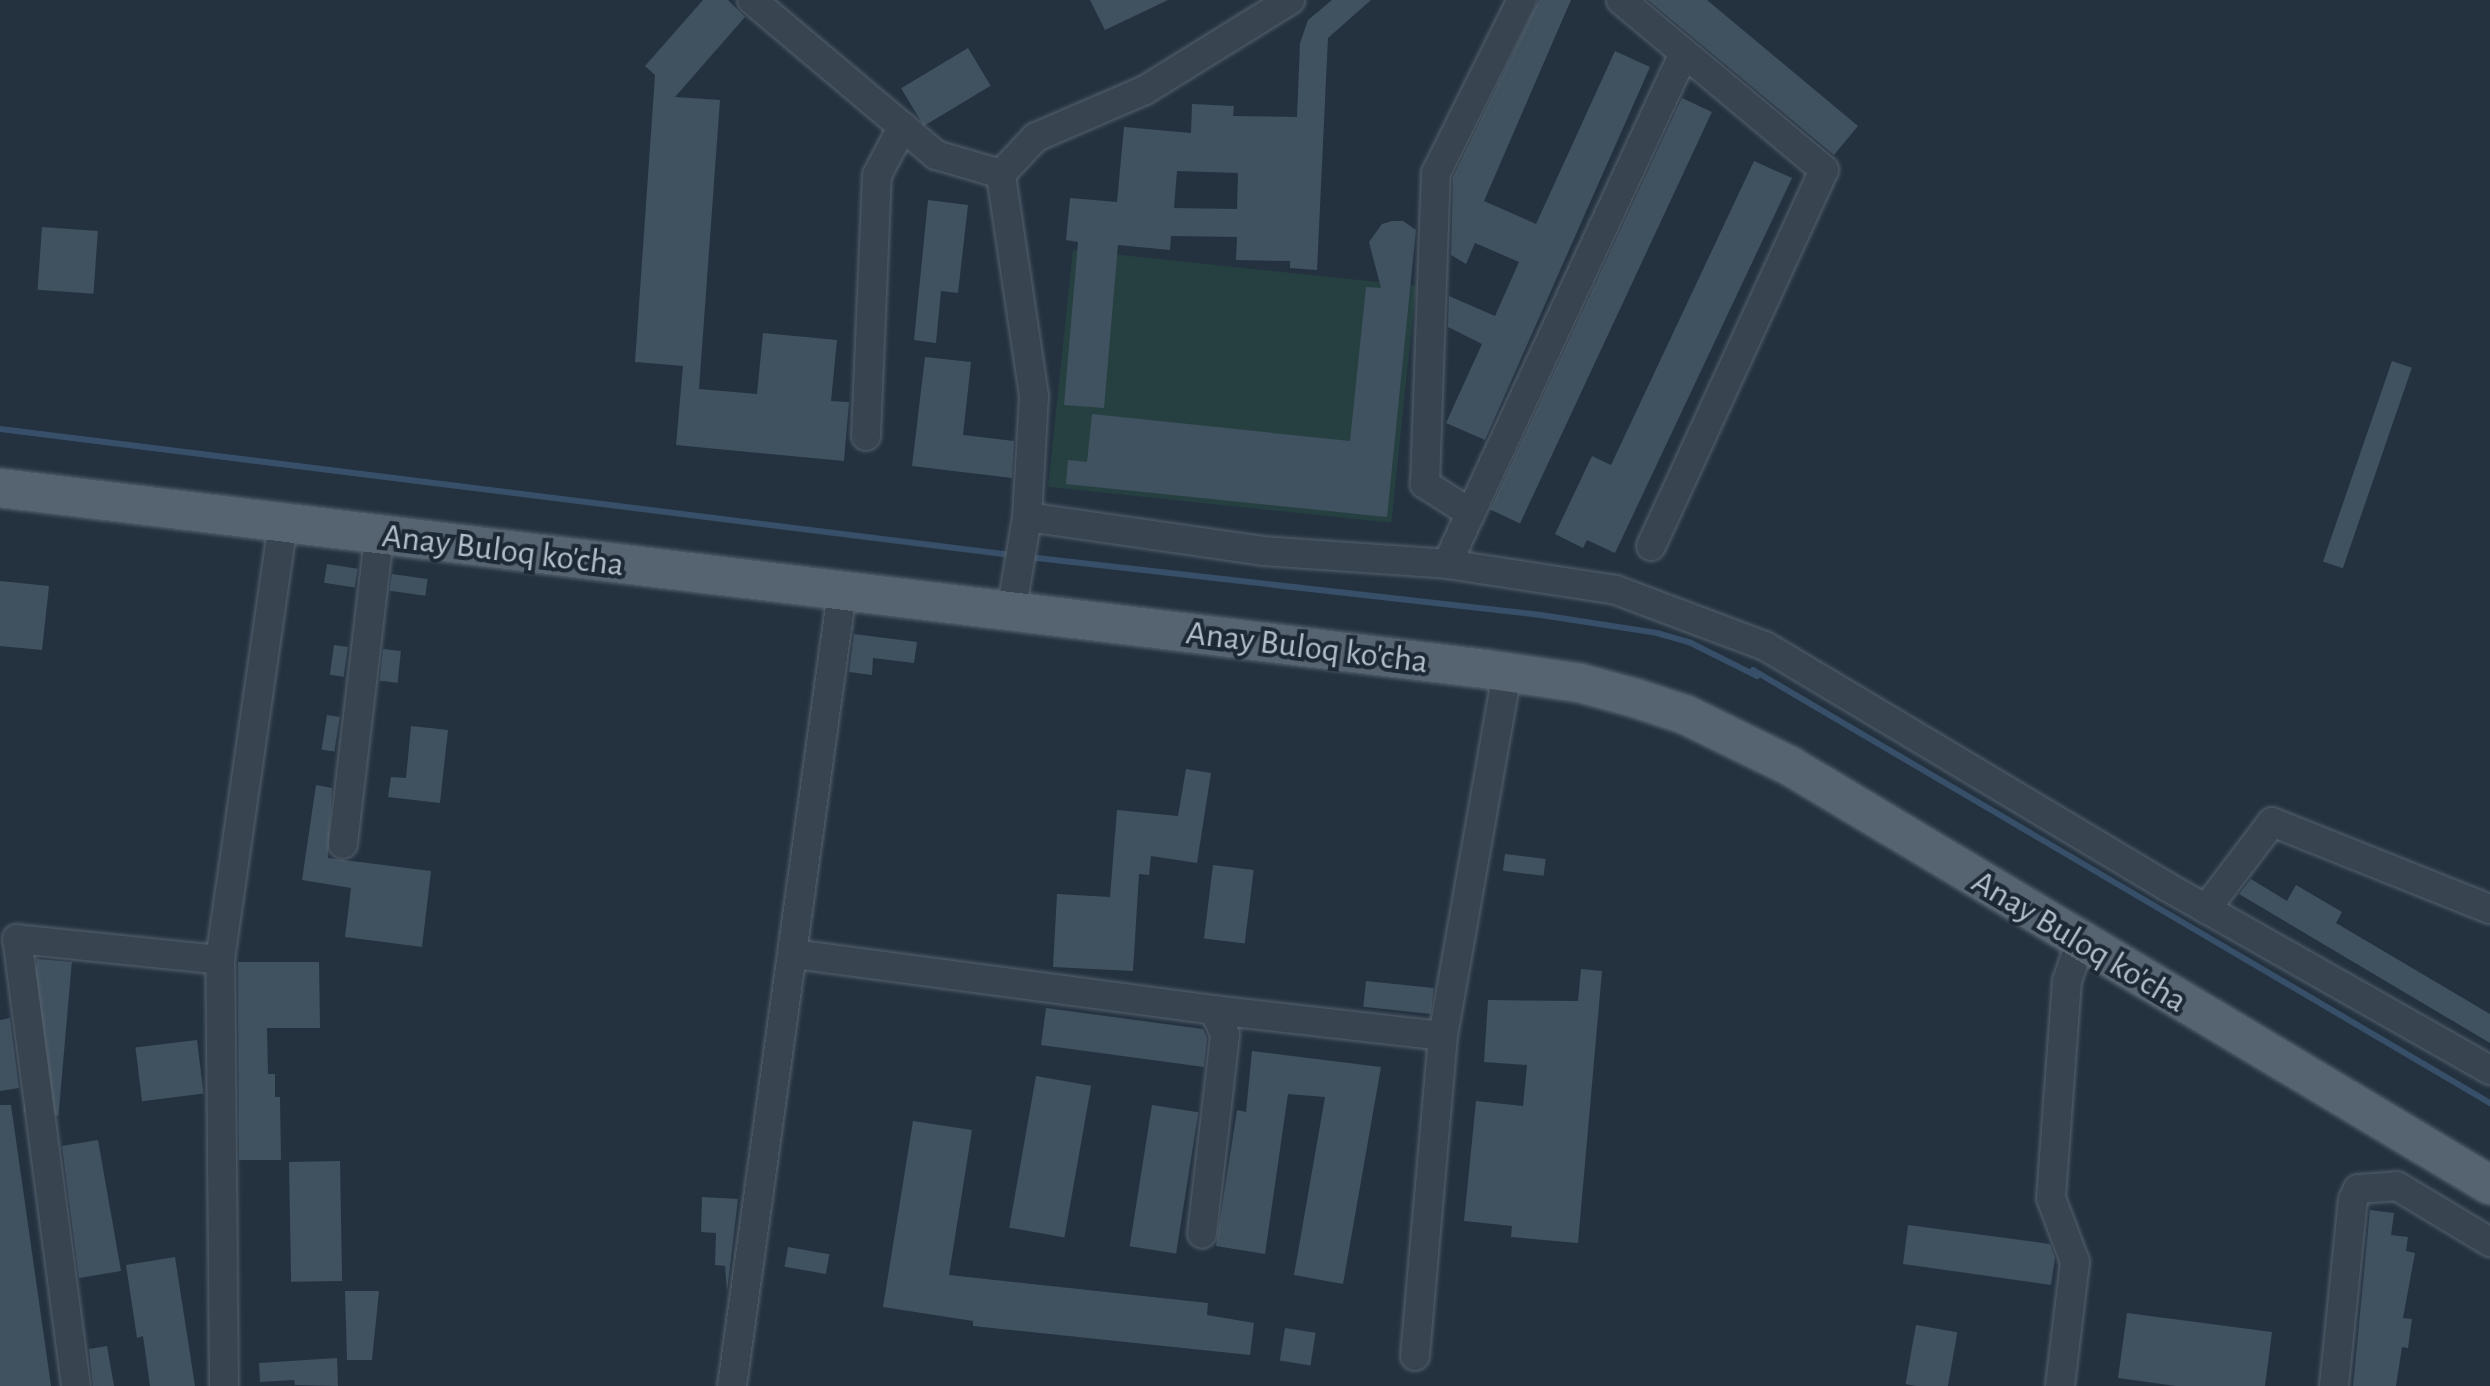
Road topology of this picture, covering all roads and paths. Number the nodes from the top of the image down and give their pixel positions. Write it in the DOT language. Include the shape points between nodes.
graph roads {
  1 [pos="752,0"];
  2 [pos="1290,0"];
  3 [pos="1522,0"];
  4 [pos="1621,0"];
  5 [pos="1684,52"];
  6 [pos="902,126"];
  7 [pos="1001,174"];
  8 [pos="866,436"];
  9 [pos="0,488"];
  10 [pos="1470,513"];
  11 [pos="283,524"];
  12 [pos="1024,531"];
  13 [pos="379,536"];
  14 [pos="1651,546"];
  15 [pos="1447,564"];
  16 [pos="842,592"];
  17 [pos="1014,595"];
  18 [pos="1508,673"];
  19 [pos="343,844"];
  20 [pos="2206,909"];
  21 [pos="2490,909"];
  22 [pos="2080,944"];
  23 [pos="794,954"];
  24 [pos="220,960"];
  25 [pos="1214,1010"];
  26 [pos="1443,1036"];
  27 [pos="2490,1070"];
  28 [pos="2490,1185"];
  29 [pos="1202,1234"];
  30 [pos="2490,1242"];
  31 [pos="1416,1356"];
  32 [pos="76,1386"];
  33 [pos="224,1386"];
  34 [pos="732,1386"];
  35 [pos="2060,1386"];
  36 [pos="2334,1386"];
  1 -- 6 [label="street"];
  2 -- 7 [label="street" via="1145,90 1036,137"];
  3 -- 10 [label="street" via="1436,173 1425,484"];
  4 -- 5 [label="street"];
  5 -- 10 [label="street"];
  5 -- 14 [label="street" via="1824,170"];
  6 -- 7 [label="street" via="936,155"];
  6 -- 8 [label="street" via="877,175"];
  7 -- 12 [label="street" via="1034,396"];
  9 -- 11 [label="main road, Anay Buloq ko'cha"];
  10 -- 15 [label="street"];
  11 -- 13 [label="main road, Anay Buloq ko'cha"];
  11 -- 24 [label="street"];
  12 -- 15 [label="street"];
  12 -- 17 [label="street"];
  13 -- 16 [label="main road, Anay Buloq ko'cha"];
  13 -- 19 [label="street"];
  15 -- 20 [label="street" via="1616,590 1765,646"];
  16 -- 17 [label="main road, Anay Buloq ko'cha"];
  16 -- 23 [label="street"];
  17 -- 18 [label="main road, Anay Buloq ko'cha"];
  18 -- 22 [label="main road, Anay Buloq ko'cha" via="1634,698 1722,732 1790,766"];
  18 -- 26 [label="street"];
  20 -- 21 [label="street" via="2272,822"];
  20 -- 27 [label="street"];
  22 -- 28 [label="main road, Anay Buloq ko'cha"];
  22 -- 35 [label="street" via="2066,981 2051,1198 2075,1262"];
  23 -- 25 [label="street"];
  23 -- 34 [label="street"];
  24 -- 32 [label="street" via="17,939"];
  24 -- 33 [label="street"];
  25 -- 26 [label="street"];
  25 -- 29 [label="street" via="1225,1036"];
  26 -- 31 [label="street"];
  30 -- 36 [label="street" via="2397,1186 2358,1190"];
}
